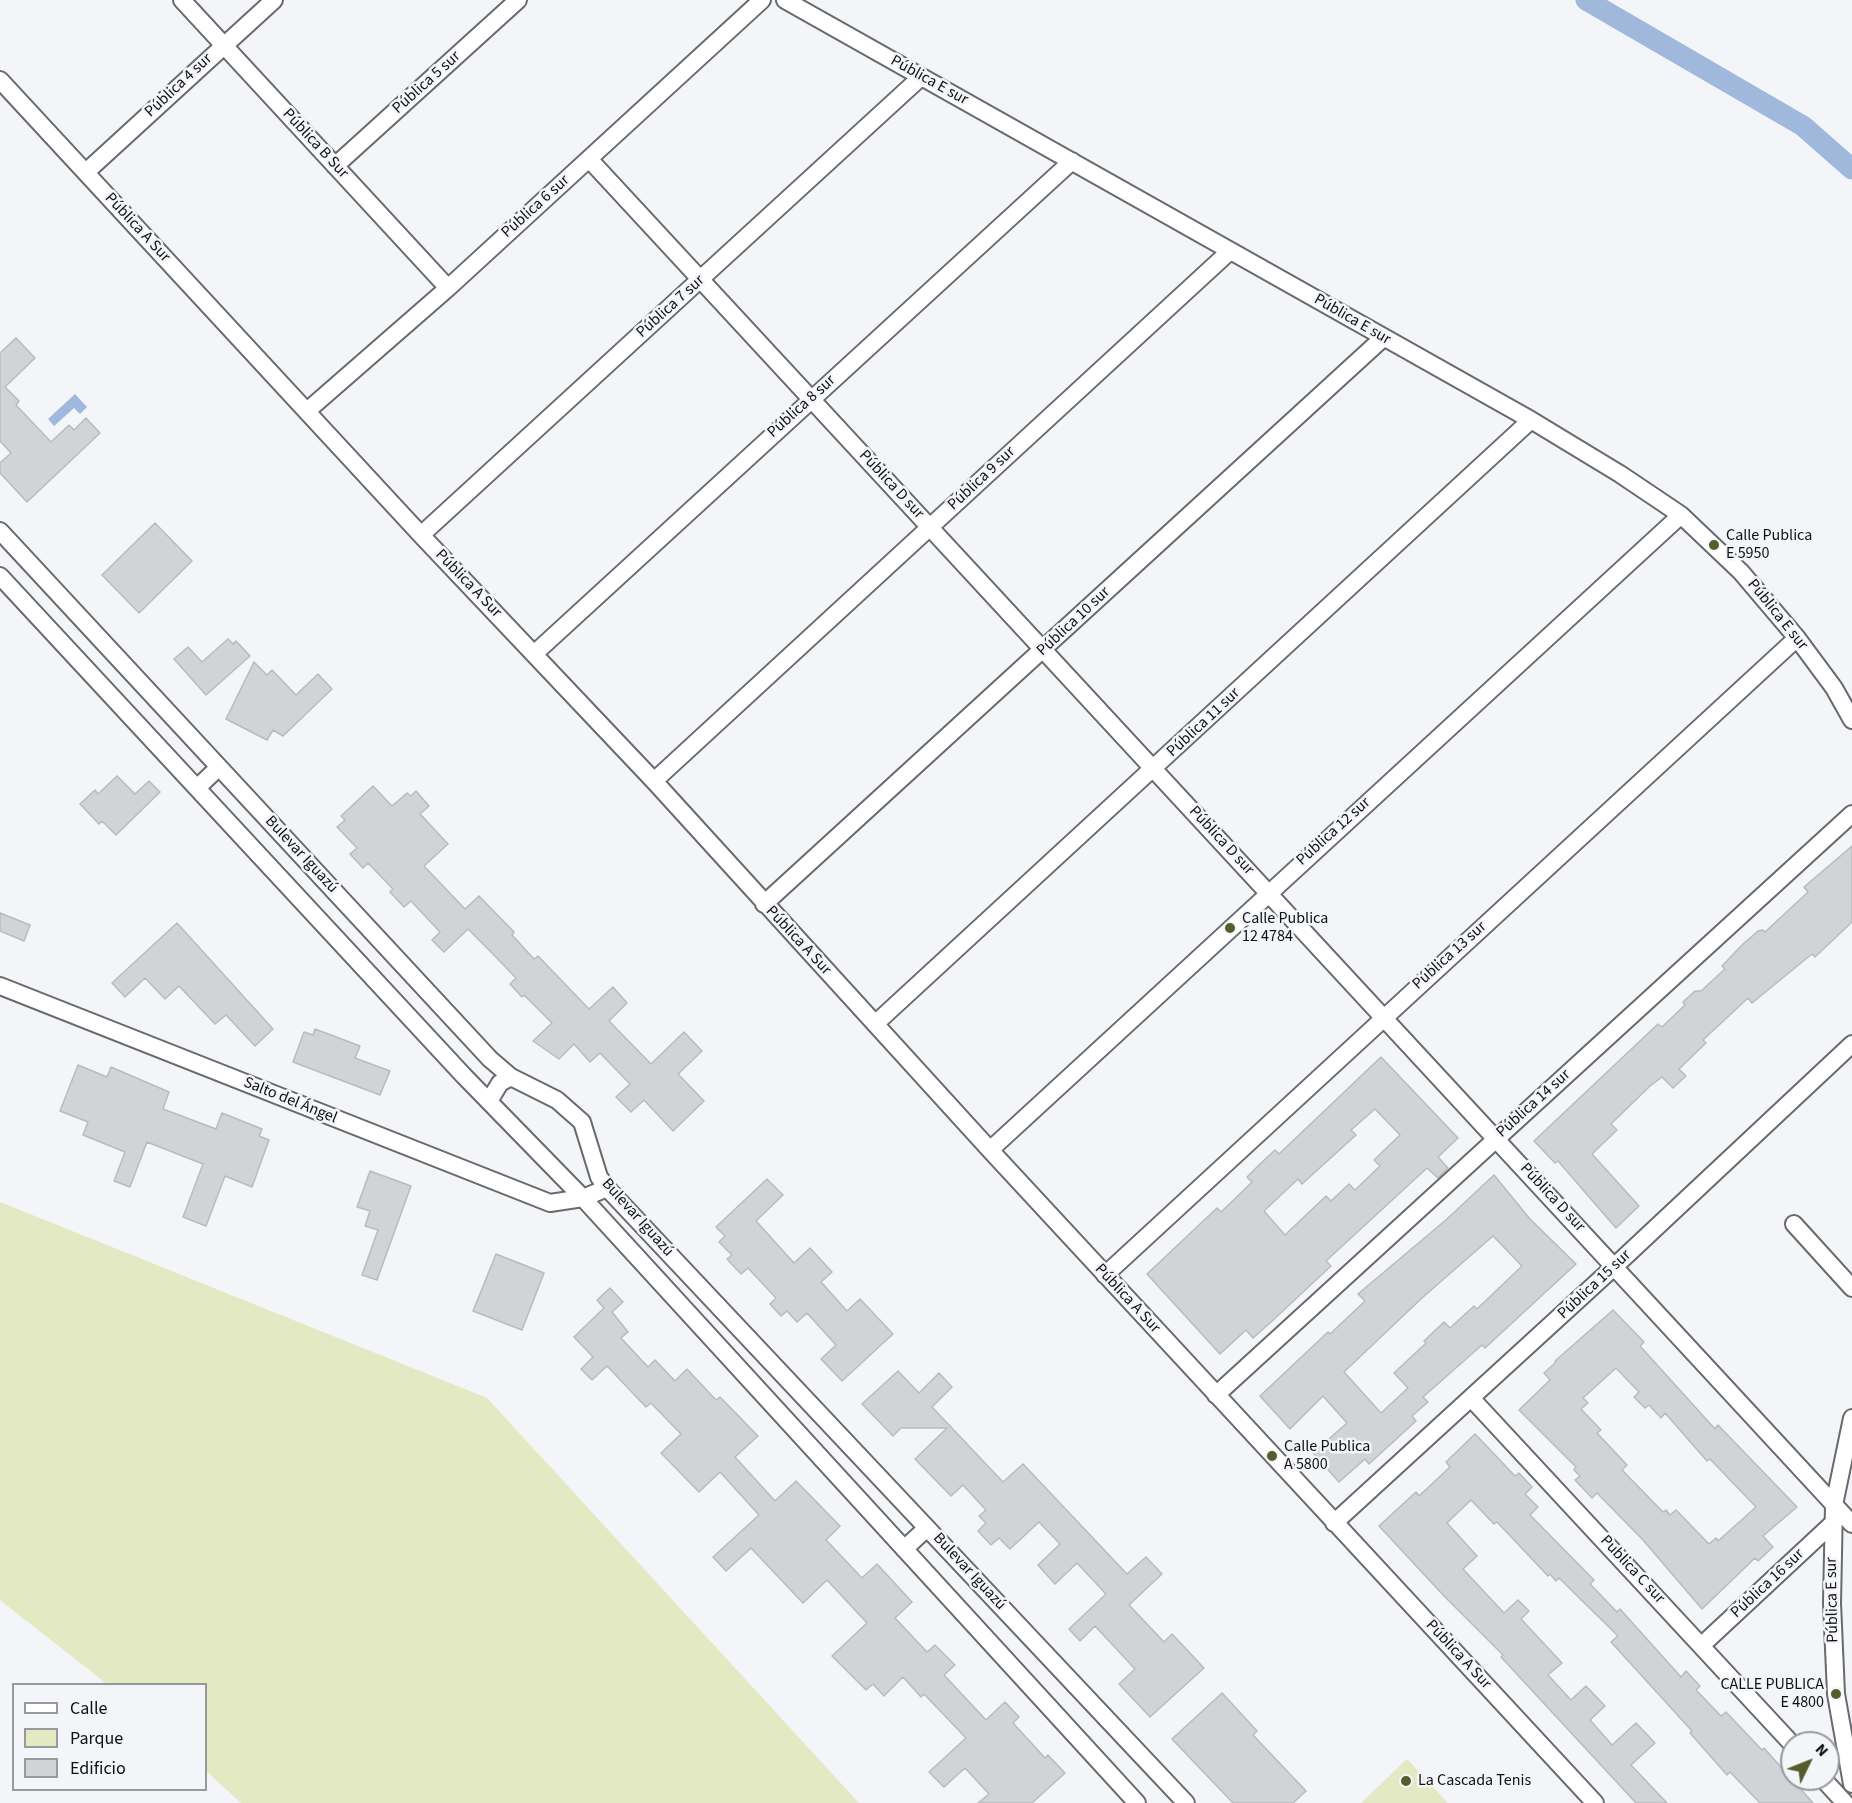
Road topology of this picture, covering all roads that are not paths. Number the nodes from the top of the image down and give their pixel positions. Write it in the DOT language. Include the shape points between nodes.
graph roads {
  1 [pos="182,0"];
  2 [pos="274,0"];
  3 [pos="518,0"];
  4 [pos="762,0"];
  5 [pos="785,0"];
  6 [pos="224,46"];
  7 [pos="921,77"];
  8 [pos="0,80"];
  9 [pos="590,159"];
  10 [pos="1072,161"];
  11 [pos="335,166"];
  12 [pos="86,172"];
  13 [pos="1230,251"];
  14 [pos="701,279"];
  15 [pos="448,288"];
  16 [pos="1383,338"];
  17 [pos="811,399"];
  18 [pos="307,411"];
  19 [pos="1531,420"];
  20 [pos="1681,515"];
  21 [pos="930,526"];
  22 [pos="0,531"];
  23 [pos="421,536"];
  24 [pos="0,576"];
  25 [pos="1797,638"];
  26 [pos="1044,650"];
  27 [pos="534,654"];
  28 [pos="1852,720"];
  29 [pos="219,767"];
  30 [pos="1154,769"];
  31 [pos="654,781"];
  32 [pos="197,788"];
  33 [pos="1852,814"];
  34 [pos="1269,892"];
  35 [pos="764,904"];
  36 [pos="0,986"];
  37 [pos="1384,1016"];
  38 [pos="875,1024"];
  39 [pos="1852,1044"];
  40 [pos="511,1077"];
  41 [pos="489,1101"];
  42 [pos="1496,1138"];
  43 [pos="990,1150"];
  44 [pos="607,1188"];
  45 [pos="583,1198"];
  46 [pos="1794,1224"];
  47 [pos="1616,1266"];
  48 [pos="1105,1275"];
  49 [pos="1852,1288"];
  50 [pos="1216,1395"];
  51 [pos="1471,1398"];
  52 [pos="1852,1418"];
  53 [pos="1834,1505"];
  54 [pos="1334,1523"];
  55 [pos="1833,1524"];
  56 [pos="1852,1524"];
  57 [pos="927,1528"];
  58 [pos="904,1549"];
  59 [pos="1702,1645"];
  60 [pos="1780,1731"];
  61 [pos="1852,1784"];
  62 [pos="1834,1791"];
  63 [pos="1137,1803"];
  64 [pos="1186,1803"];
  65 [pos="1595,1803"];
  66 [pos="1845,1803"];
  1 -- 6 [label="street, Pública B Sur"];
  2 -- 6 [label="street, Pública 4 sur"];
  3 -- 11 [label="street, Pública 5 sur"];
  4 -- 9 [label="street, Pública 6 sur"];
  5 -- 7 [label="street, Pública E sur"];
  6 -- 11 [label="street, Pública B Sur"];
  6 -- 12 [label="street, Pública 4 sur"];
  7 -- 10 [label="street, Pública E sur"];
  7 -- 14 [label="street, Pública 7 sur"];
  8 -- 12 [label="street, Pública A Sur"];
  9 -- 14 [label="street, Pública D sur"];
  9 -- 15 [label="street, Pública 6 sur"];
  10 -- 13 [label="street, Pública E sur"];
  10 -- 17 [label="street, Pública 8 sur"];
  11 -- 15 [label="street, Pública B Sur"];
  12 -- 18 [label="street, Pública A Sur"];
  13 -- 16 [label="street, Pública E sur"];
  13 -- 21 [label="street, Pública 9 sur"];
  14 -- 17 [label="street, Pública D sur"];
  14 -- 23 [label="street, Pública 7 sur"];
  15 -- 18 [label="street, Pública 6 sur"];
  16 -- 19 [label="street, Pública E sur"];
  16 -- 26 [label="street, Pública 10 sur"];
  17 -- 21 [label="street, Pública D sur"];
  17 -- 27 [label="street, Pública 8 sur"];
  18 -- 23 [label="street, Pública A Sur"];
  19 -- 20 [label="street, Pública E sur"];
  19 -- 30 [label="street, Pública 11 sur"];
  20 -- 25 [label="street, Pública E sur" via="1742,572"];
  20 -- 34 [label="street, Pública 12 sur"];
  21 -- 26 [label="street, Pública D sur"];
  21 -- 31 [label="street, Pública 9 sur"];
  22 -- 29 [label="street, Bulevar Iguazú"];
  23 -- 27 [label="street, Pública A Sur"];
  24 -- 32 [label="street, Bulevar Iguazú"];
  25 -- 28 [label="street, Pública E sur"];
  25 -- 37 [label="street, Pública 13 sur"];
  26 -- 30 [label="street, Pública D sur"];
  26 -- 35 [label="street, Pública 10 sur"];
  27 -- 31 [label="street, Pública A Sur"];
  29 -- 32 [label="street"];
  29 -- 40 [label="street, Bulevar Iguazú" via="482,1051"];
  30 -- 34 [label="street, Pública D sur"];
  30 -- 38 [label="street, Pública 11 sur"];
  31 -- 35 [label="street, Pública A Sur"];
  32 -- 41 [label="street, Bulevar Iguazú"];
  33 -- 42 [label="street, Pública 14 sur"];
  34 -- 37 [label="street, Pública D sur"];
  34 -- 43 [label="street, Pública 12 sur"];
  35 -- 38 [label="street, Pública A Sur"];
  36 -- 45 [label="street, Salto del Ángel" via="550,1203"];
  37 -- 42 [label="street, Pública D sur"];
  37 -- 48 [label="street, Pública 13 sur"];
  38 -- 43 [label="street, Pública A Sur"];
  39 -- 47 [label="street, Pública 15 sur"];
  40 -- 41 [label="street" via="500,1083"];
  40 -- 44 [label="street, Bulevar Iguazú" via="557,1100 582,1122 599,1177"];
  41 -- 45 [label="street, Bulevar Iguazú"];
  42 -- 47 [label="street, Pública D sur"];
  42 -- 50 [label="street, Pública 14 sur"];
  43 -- 48 [label="street, Pública A Sur"];
  44 -- 45 [label="street, Salto del Ángel"];
  44 -- 57 [label="street, Bulevar Iguazú"];
  45 -- 58 [label="street, Bulevar Iguazú"];
  46 -- 49 [label="street"];
  47 -- 51 [label="street, Pública 15 sur"];
  47 -- 53 [label="street, Pública D sur"];
  48 -- 50 [label="street, Pública A Sur"];
  50 -- 54 [label="street, Pública A Sur"];
  51 -- 54 [label="street, Pública 15 sur"];
  51 -- 59 [label="street, Publica C sur"];
  52 -- 53 [label="street, Pública E sur"];
  53 -- 55 [label="street, Pública E sur"];
  53 -- 56 [label="street, Pública D sur"];
  54 -- 65 [label="street, Pública A Sur"];
  55 -- 59 [label="street, Pública 16 sur"];
  55 -- 61 [label="street, Pública E sur" via="1836,1695"];
  57 -- 58 [label="street"];
  57 -- 64 [label="street, Bulevar Iguazú"];
  58 -- 63 [label="street, Bulevar Iguazú"];
  59 -- 60 [label="street, Publica C sur"];
  62 -- 66 [label="street"];
}
